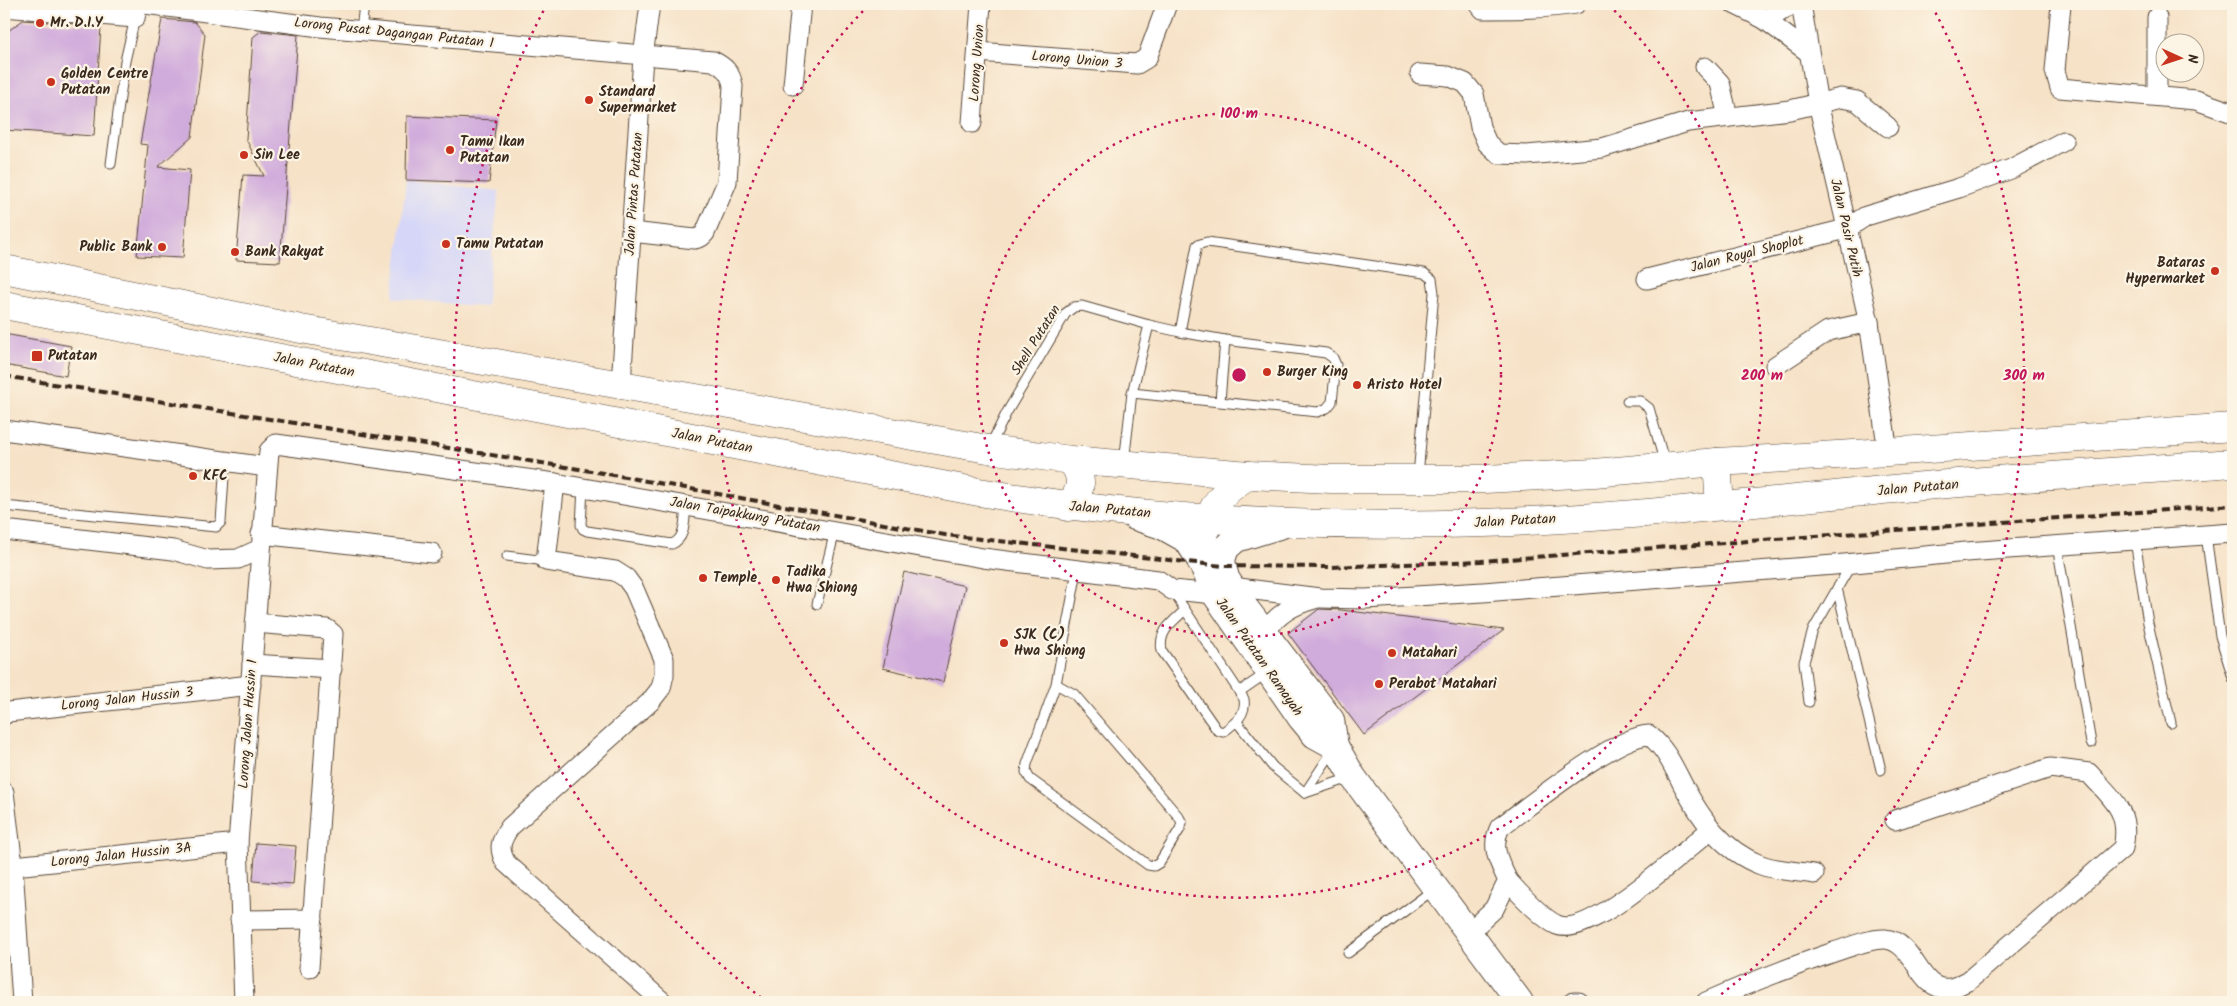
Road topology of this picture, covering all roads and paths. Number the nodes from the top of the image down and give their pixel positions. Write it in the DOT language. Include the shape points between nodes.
graph roads {
  1 [pos="364,4"];
  2 [pos="650,4"];
  3 [pos="800,4"];
  4 [pos="981,4"];
  5 [pos="1167,4"];
  6 [pos="1479,4"];
  7 [pos="1576,4"];
  8 [pos="1734,4"];
  9 [pos="1793,4"];
  10 [pos="1800,4"];
  11 [pos="2060,4"];
  12 [pos="4,7"];
  13 [pos="139,9"];
  14 [pos="2157,17"];
  15 [pos="1764,19"];
  16 [pos="361,31"];
  17 [pos="978,52"];
  18 [pos="1808,52"];
  19 [pos="643,57"];
  20 [pos="1705,67"];
  21 [pos="1420,74"];
  22 [pos="793,85"];
  23 [pos="2157,95"];
  24 [pos="1818,103"];
  25 [pos="2233,113"];
  26 [pos="1728,117"];
  27 [pos="972,123"];
  28 [pos="1888,127"];
  29 [pos="2064,141"];
  30 [pos="111,164"];
  31 [pos="1846,229"];
  32 [pos="632,232"];
  33 [pos="4,270"];
  34 [pos="1647,279"];
  35 [pos="4,305"];
  36 [pos="1868,322"];
  37 [pos="1149,325"];
  38 [pos="1180,332"];
  39 [pos="1225,340"];
  40 [pos="1775,366"];
  41 [pos="621,384"];
  42 [pos="1132,394"];
  43 [pos="1627,400"];
  44 [pos="1220,401"];
  45 [pos="2233,427"];
  46 [pos="4,430"];
  47 [pos="271,446"];
  48 [pos="988,449"];
  49 [pos="1888,452"];
  50 [pos="1070,460"];
  51 [pos="226,462"];
  52 [pos="1717,462"];
  53 [pos="1124,463"];
  54 [pos="2233,463"];
  55 [pos="267,467"];
  56 [pos="1666,467"];
  57 [pos="1249,475"];
  58 [pos="1418,478"];
  59 [pos="555,483"];
  60 [pos="1926,486"];
  61 [pos="583,488"];
  62 [pos="686,505"];
  63 [pos="4,506"];
  64 [pos="1720,506"];
  65 [pos="1068,507"];
  66 [pos="1122,512"];
  67 [pos="1207,518"];
  68 [pos="1289,524"];
  69 [pos="4,530"];
  70 [pos="835,531"];
  71 [pos="2233,533"];
  72 [pos="2206,535"];
  73 [pos="2135,540"];
  74 [pos="260,541"];
  75 [pos="2057,545"];
  76 [pos="432,553"];
  77 [pos="507,556"];
  78 [pos="546,561"];
  79 [pos="1202,563"];
  80 [pos="1852,563"];
  81 [pos="1078,571"];
  82 [pos="1837,588"];
  83 [pos="1172,590"];
  84 [pos="1223,591"];
  85 [pos="1320,598"];
  86 [pos="817,604"];
  87 [pos="1184,611"];
  88 [pos="255,623"];
  89 [pos="1265,632"];
  90 [pos="252,664"];
  91 [pos="332,670"];
  92 [pos="1269,671"];
  93 [pos="2233,678"];
  94 [pos="1056,684"];
  95 [pos="251,686"];
  96 [pos="1239,692"];
  97 [pos="1809,702"];
  98 [pos="4,716"];
  99 [pos="1237,722"];
  100 [pos="2171,723"];
  101 [pos="2091,743"];
  102 [pos="1335,746"];
  103 [pos="1881,770"];
  104 [pos="1353,777"];
  105 [pos="4,792"];
  106 [pos="1305,793"];
  107 [pos="1895,820"];
  108 [pos="1710,830"];
  109 [pos="238,843"];
  110 [pos="8,867"];
  111 [pos="1814,874"];
  112 [pos="1508,881"];
  113 [pos="1436,889"];
  114 [pos="313,919"];
  115 [pos="240,920"];
  116 [pos="1469,932"];
  117 [pos="1348,953"];
  118 [pos="309,968"];
  119 [pos="22,1002"];
  120 [pos="244,1002"];
  121 [pos="663,1002"];
  122 [pos="1520,1002"];
  123 [pos="1573,1002"];
  124 [pos="1579,1002"];
  125 [pos="1706,1002"];
  1 -- 16 [label="lane"];
  2 -- 19 [label="street, Jalan Pintas Putatan"];
  3 -- 22 [label="street"];
  4 -- 17 [label="street, Lorong Union"];
  5 -- 17 [label="street, Lorong Union 3" via="1147,58 1137,64"];
  6 -- 7 [label="street" via="1483,9 1512,9"];
  8 -- 15 [label="street"];
  9 -- 15 [label="street"];
  10 -- 18 [label="street, Jalan Pasir Putih"];
  11 -- 23 [label="street" via="2055,70 2060,88"];
  12 -- 13 [label="street, Lorong Pusat Dagangan Putatan 1"];
  13 -- 16 [label="street, Lorong Pusat Dagangan Putatan 1"];
  13 -- 30 [label="lane" via="125,61"];
  14 -- 23 [label="street"];
  15 -- 18 [label="street"];
  16 -- 19 [label="street, Lorong Pusat Dagangan Putatan 1"];
  17 -- 27 [label="street, Lorong Union"];
  18 -- 24 [label="street, Jalan Pasir Putih"];
  19 -- 32 [label="street, Jalan Pintas Putatan"];
  19 -- 32 [label="street, Lorong Pusat Dagangan Putatan 1" via="713,61 722,65 732,78 732,105 727,182 705,233 694,239"];
  20 -- 26 [label="street" via="1720,83"];
  21 -- 26 [label="street" via="1448,76 1465,83 1474,94 1487,144 1499,154 1527,155 1602,148 1688,122"];
  23 -- 25 [label="street" via="2196,100"];
  24 -- 26 [label="street" via="1790,110"];
  24 -- 28 [label="street" via="1841,98 1857,101"];
  24 -- 31 [label="street, Jalan Pasir Putih"];
  29 -- 31 [label="street, Jalan Royal Shoplot" via="2011,169 1866,216"];
  31 -- 34 [label="street, Jalan Royal Shoplot"];
  31 -- 36 [label="street, Jalan Pasir Putih"];
  32 -- 41 [label="street, Jalan Pintas Putatan"];
  33 -- 41 [label="highway" via="301,329"];
  35 -- 65 [label="highway, Jalan Putatan"];
  36 -- 40 [label="street" via="1828,331"];
  36 -- 49 [label="street, Jalan Pasir Putih"];
  37 -- 38 [label="lane"];
  37 -- 42 [label="lane"];
  37 -- 48 [label="lane, Shell Putatan" via="1082,306 1074,307 1061,321"];
  38 -- 39 [label="lane"];
  38 -- 58 [label="lane" via="1193,258 1197,246 1207,242 1424,273 1432,279 1434,293"];
  39 -- 44 [label="lane"];
  39 -- 44 [label="lane" via="1326,353 1336,365 1332,402 1318,412"];
  41 -- 48 [label="highway"];
  42 -- 44 [label="lane"];
  42 -- 53 [label="lane"];
  43 -- 56 [label="lane" via="1640,401 1649,408"];
  45 -- 49 [label="highway"];
  46 -- 51 [label="street"];
  47 -- 55 [label="street, Lorong Jalan Hussin 1"];
  47 -- 59 [label="street, Jalan Taipakkung Putatan" via="276,444"];
  48 -- 50 [label="highway"];
  49 -- 52 [label="highway"];
  49 -- 60 [label="highway"];
  50 -- 53 [label="highway"];
  50 -- 65 [label="highway" via="1080,472 1080,485 1076,498"];
  51 -- 55 [label="street"];
  51 -- 63 [label="lane" via="221,522 216,527"];
  52 -- 56 [label="highway"];
  52 -- 64 [label="highway"];
  53 -- 57 [label="highway"];
  54 -- 60 [label="highway, Jalan Putatan"];
  55 -- 74 [label="street, Lorong Jalan Hussin 1"];
  56 -- 58 [label="highway" via="1505,478"];
  57 -- 58 [label="highway" via="1330,479"];
  57 -- 67 [label="highway" via="1233,484"];
  59 -- 61 [label="street, Jalan Taipakkung Putatan"];
  59 -- 78 [label="street"];
  60 -- 64 [label="highway, Jalan Putatan"];
  61 -- 62 [label="street, Jalan Taipakkung Putatan"];
  61 -- 62 [label="lane" via="581,525 587,531 672,544 682,536"];
  62 -- 70 [label="street, Jalan Taipakkung Putatan"];
  64 -- 68 [label="highway, Jalan Putatan" via="1484,523"];
  65 -- 66 [label="highway, Jalan Putatan"];
  66 -- 67 [label="highway, Jalan Putatan"];
  66 -- 79 [label="main road, Jalan Putatan Ramayah" via="1162,526 1187,540"];
  67 -- 68 [label="highway, Jalan Putatan"];
  67 -- 79 [label="highway"];
  68 -- 84 [label="main road, Jalan Putatan Ramayah" via="1236,539 1226,548 1222,560"];
  69 -- 74 [label="street" via="173,550 224,561 238,559"];
  70 -- 81 [label="street, Jalan Taipakkung Putatan" via="983,558"];
  70 -- 86 [label="lane"];
  71 -- 72 [label="street"];
  72 -- 73 [label="street"];
  72 -- 93 [label="lane" via="2220,636"];
  73 -- 75 [label="street"];
  73 -- 100 [label="lane" via="2148,623"];
  74 -- 76 [label="street"];
  74 -- 88 [label="street, Lorong Jalan Hussin 1"];
  75 -- 80 [label="street"];
  75 -- 101 [label="lane"];
  77 -- 78 [label="lane"];
  78 -- 121 [label="street" via="615,571 626,578 634,589 664,659 662,688 510,827 502,838 500,852 506,863"];
  79 -- 84 [label="main road, Jalan Putatan Ramayah"];
  80 -- 82 [label="lane"];
  80 -- 85 [label="street" via="1483,592"];
  81 -- 83 [label="street, Jalan Taipakkung Putatan" via="1158,580"];
  81 -- 94 [label="lane"];
  82 -- 97 [label="lane" via="1813,630 1804,662"];
  82 -- 103 [label="lane"];
  83 -- 84 [label="street, Jalan Taipakkung Putatan"];
  83 -- 87 [label="lane"];
  84 -- 85 [label="street, Jalan Taipakkung Putatan"];
  84 -- 89 [label="main road, Jalan Putatan Ramayah"];
  84 -- 92 [label="main road, Jalan Putatan Ramayah"];
  85 -- 89 [label="street" via="1285,610"];
  87 -- 96 [label="lane"];
  87 -- 99 [label="lane" via="1163,632 1162,650 1217,730 1223,732"];
  88 -- 90 [label="street, Lorong Jalan Hussin 1"];
  88 -- 91 [label="street" via="327,629 334,634"];
  89 -- 102 [label="main road, Jalan Putatan Ramayah" via="1331,720"];
  90 -- 91 [label="street"];
  90 -- 95 [label="street, Lorong Jalan Hussin 1"];
  91 -- 114 [label="street"];
  92 -- 96 [label="lane"];
  92 -- 102 [label="main road, Jalan Putatan Ramayah" via="1315,736"];
  94 -- 94 [label="lane" via="1026,772 1038,785 1148,865 1154,866 1180,829 1179,817 1074,694"];
  95 -- 98 [label="street, Lorong Jalan Hussin 3" via="8,712"];
  95 -- 109 [label="street, Lorong Jalan Hussin 1"];
  96 -- 99 [label="lane" via="1245,704"];
  99 -- 106 [label="lane" via="1273,767"];
  102 -- 104 [label="main road, Jalan Putatan Ramayah"];
  102 -- 106 [label="lane"];
  104 -- 106 [label="lane"];
  104 -- 113 [label="main road, Jalan Putatan Ramayah"];
  105 -- 110 [label="street"];
  107 -- 125 [label="street" via="2050,768 2089,772 2122,810 2127,831 2123,848 1968,981 1950,988 1933,986 1904,946 1885,939 1855,945 1786,969"];
  108 -- 111 [label="street" via="1737,853 1762,866"];
  108 -- 112 [label="street" via="1597,918 1571,927 1557,925"];
  108 -- 112 [label="street" via="1662,746 1649,735 1639,736 1619,744 1593,761 1500,827 1495,837 1496,857"];
  109 -- 110 [label="street, Lorong Jalan Hussin 3A"];
  109 -- 115 [label="street, Lorong Jalan Hussin 1"];
  110 -- 119 [label="street"];
  112 -- 116 [label="street" via="1494,909"];
  113 -- 116 [label="main road, Jalan Putatan Ramayah"];
  113 -- 117 [label="lane"];
  114 -- 115 [label="street"];
  114 -- 118 [label="street"];
  115 -- 120 [label="street, Lorong Jalan Hussin 1"];
  116 -- 122 [label="main road, Jalan Putatan Ramayah"];
  123 -- 124 [label="street"];
}
